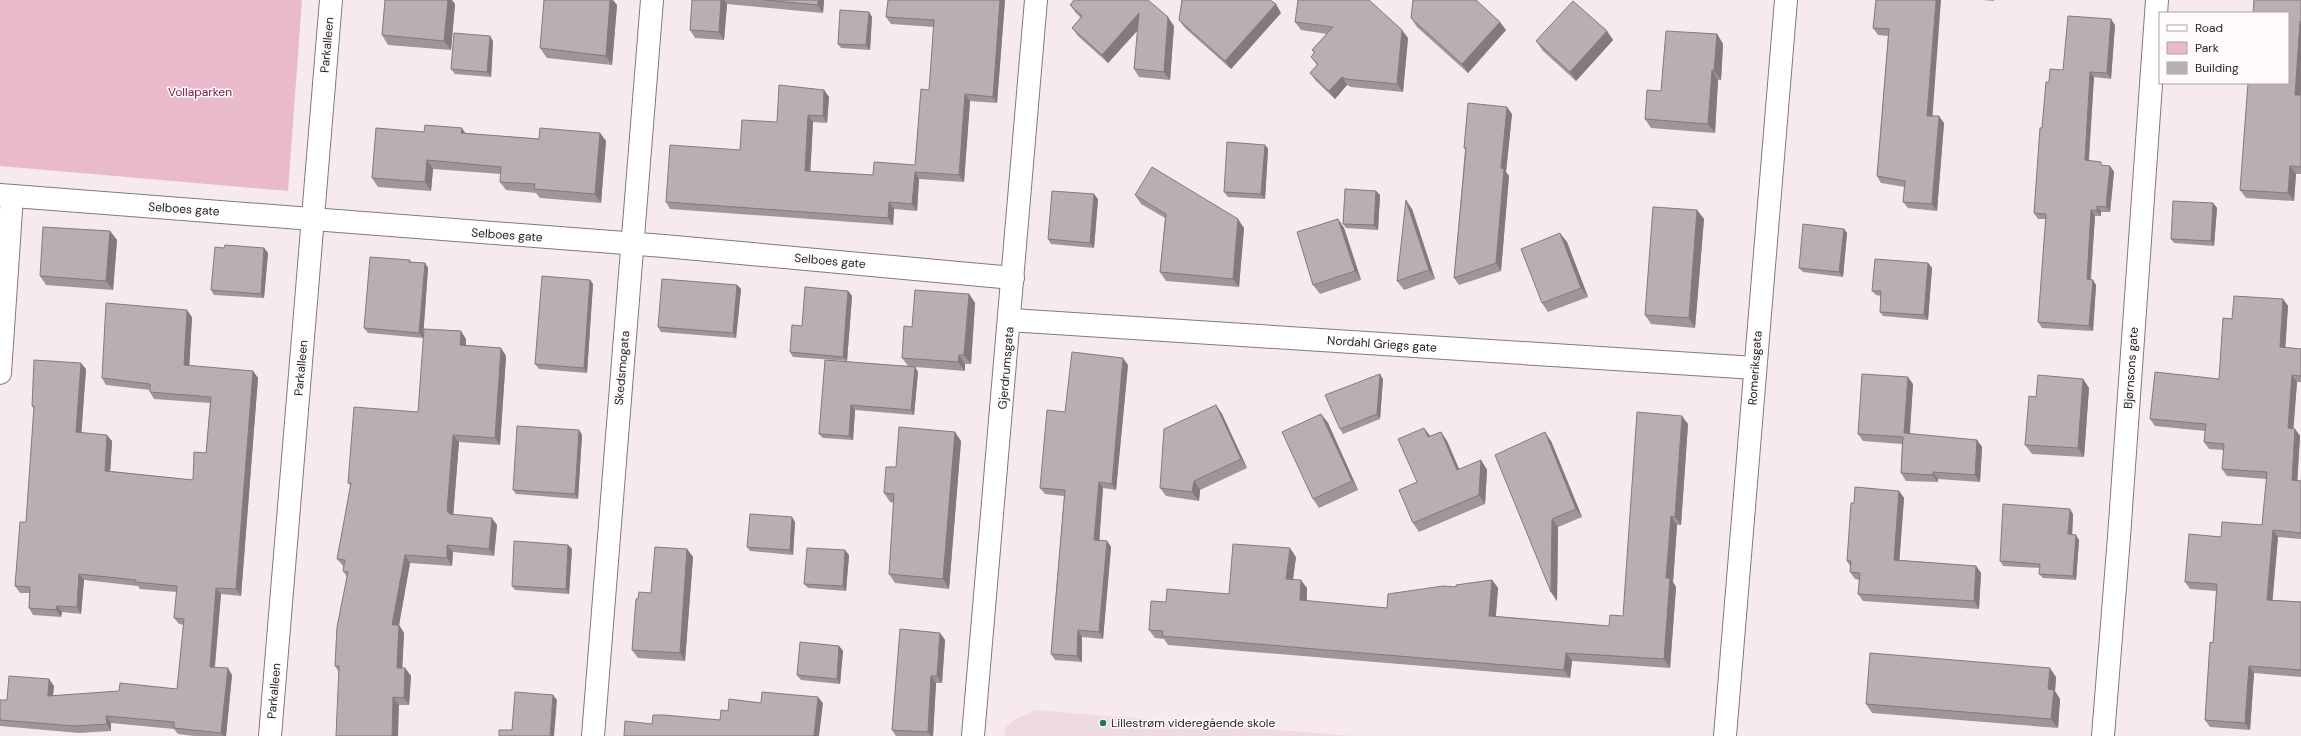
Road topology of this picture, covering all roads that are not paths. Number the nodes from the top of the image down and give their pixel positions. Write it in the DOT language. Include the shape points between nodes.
graph roads {
  1 [pos="331,0"];
  2 [pos="652,0"];
  3 [pos="1036,0"];
  4 [pos="1786,0"];
  5 [pos="2158,0"];
  6 [pos="6,196"];
  7 [pos="313,219"];
  8 [pos="632,244"];
  9 [pos="1013,278"];
  10 [pos="1010,320"];
  11 [pos="1755,368"];
  12 [pos="0,373"];
  13 [pos="270,736"];
  14 [pos="593,736"];
  15 [pos="973,736"];
  16 [pos="1725,736"];
  17 [pos="2103,736"];
  1 -- 7 [label="street, Parkalleen"];
  2 -- 8 [label="street, Skedsmogata"];
  3 -- 9 [label="street, Gjerdrumsgata"];
  4 -- 11 [label="street, Romeriksgata"];
  5 -- 17 [label="street, Bjørnsons gate"];
  6 -- 7 [label="street, Selboes gate"];
  6 -- 12 [label="street"];
  7 -- 8 [label="street, Selboes gate"];
  7 -- 13 [label="street, Parkalleen"];
  8 -- 9 [label="street, Selboes gate"];
  8 -- 14 [label="street, Skedsmogata"];
  9 -- 10 [label="street, Gjerdrumsgata"];
  10 -- 11 [label="street, Nordahl Griegs gate"];
  10 -- 15 [label="street, Gjerdrumsgata"];
  11 -- 16 [label="street, Romeriksgata"];
}
